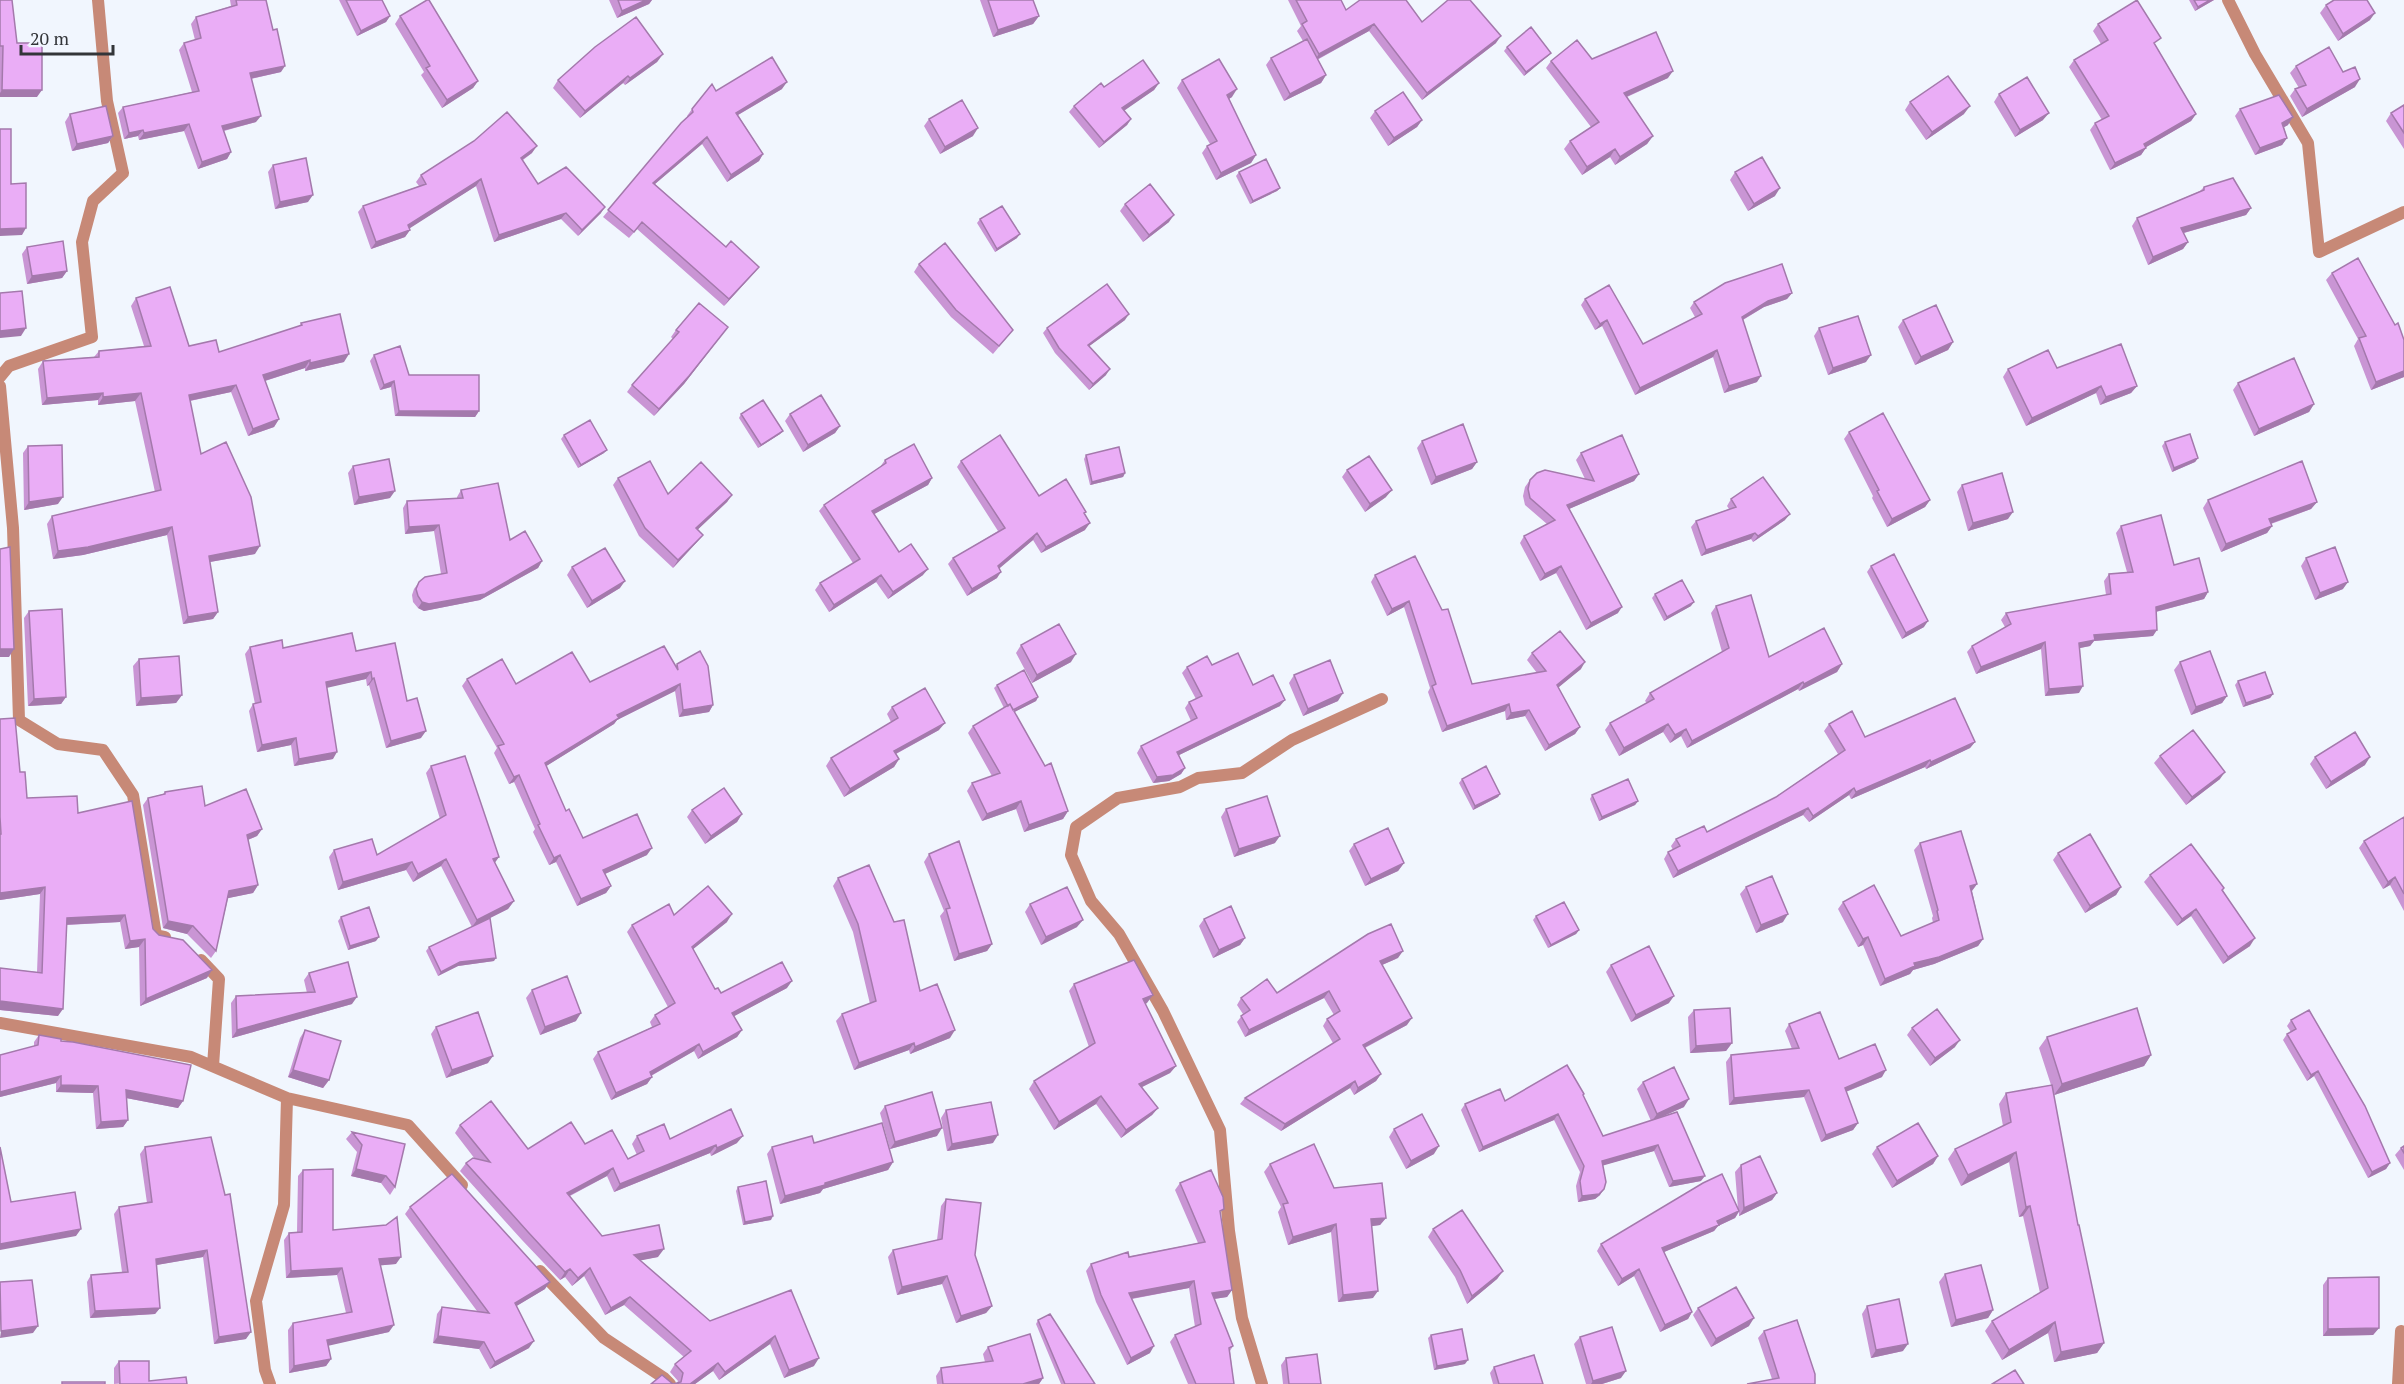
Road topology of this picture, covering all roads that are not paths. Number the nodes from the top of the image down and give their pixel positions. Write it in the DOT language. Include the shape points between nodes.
graph roads {
  1 [pos="98,0"];
  2 [pos="2228,0"];
  3 [pos="2404,213"];
  4 [pos="0,377"];
  5 [pos="0,386"];
  6 [pos="1382,699"];
  7 [pos="0,1023"];
  8 [pos="213,1066"];
  9 [pos="287,1098"];
  10 [pos="470,1194"];
  11 [pos="532,1263"];
  12 [pos="2401,1331"];
  13 [pos="270,1384"];
  14 [pos="670,1384"];
  15 [pos="1262,1384"];
  16 [pos="2398,1384"];
  1 -- 4 [label="street" via="107,100 123,173 93,201 82,242 92,337 9,366"];
  2 -- 3 [label="street" via="2308,143 2319,252"];
  5 -- 8 [label="street" via="13,528 19,720 58,744 103,750 134,795 156,935 185,944 219,979"];
  6 -- 15 [label="street" via="1293,740 1242,773 1198,778 1180,787 1118,798 1076,827 1071,855 1091,901 1119,934 1163,1011 1220,1130 1242,1318"];
  7 -- 8 [label="street" via="191,1057"];
  8 -- 9 [label="street"];
  9 -- 10 [label="street" via="408,1125"];
  9 -- 13 [label="street" via="284,1205 256,1301"];
  11 -- 14 [label="street" via="604,1338"];
  12 -- 16 [label="street"];
}
